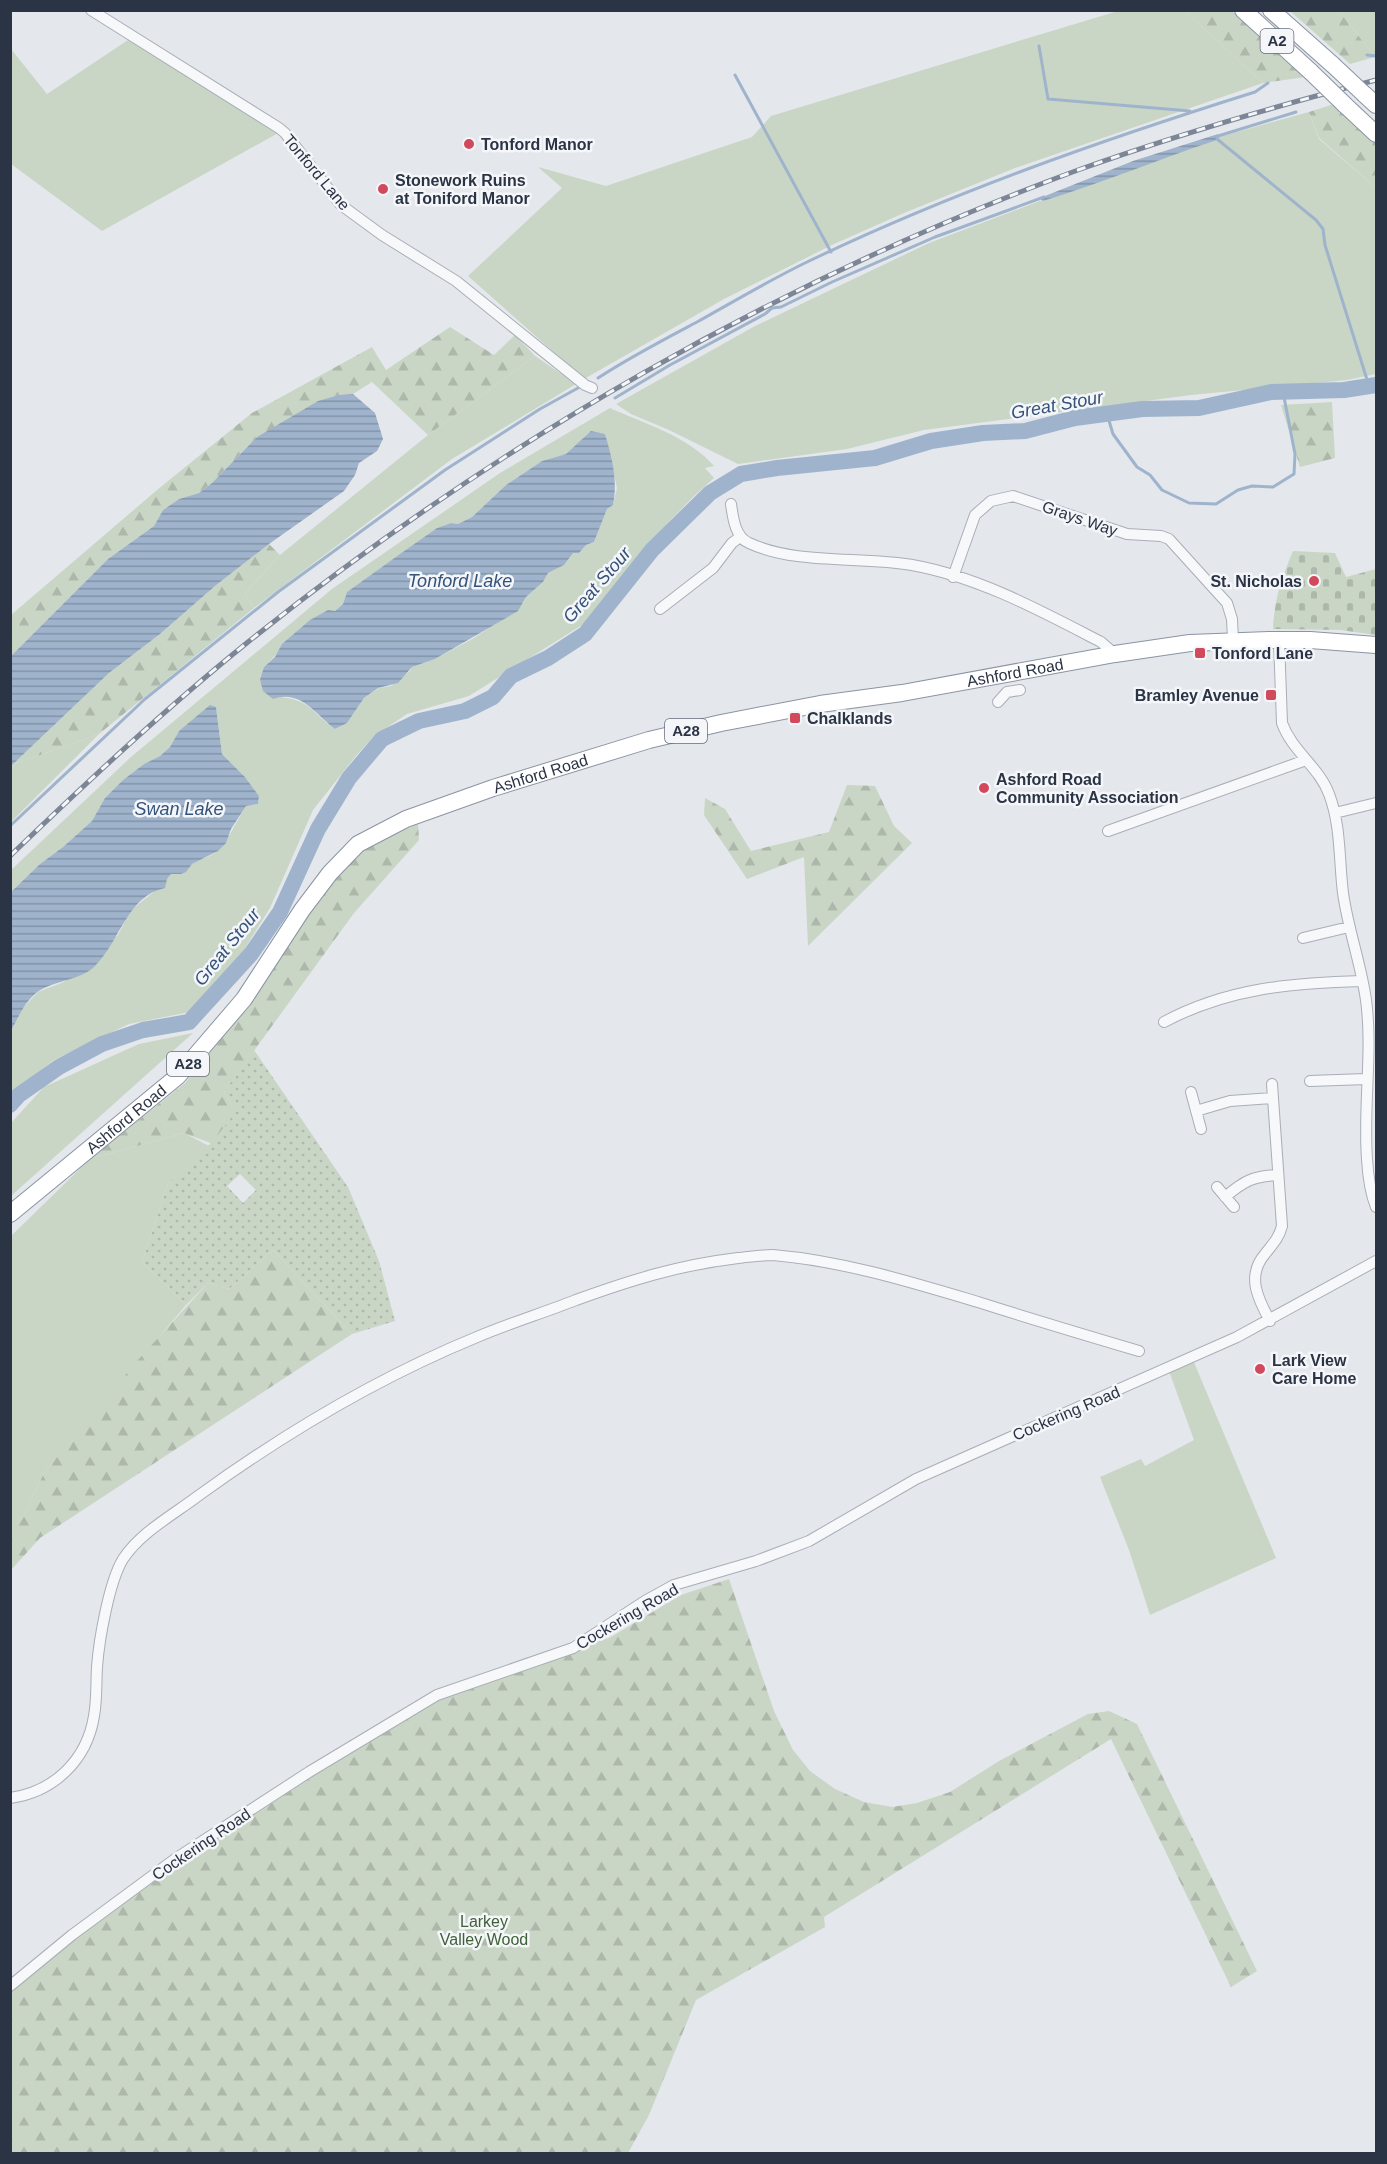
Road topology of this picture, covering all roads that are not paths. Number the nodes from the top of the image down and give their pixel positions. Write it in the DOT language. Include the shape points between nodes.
graph roads {
  1 [pos="91,10"];
  2 [pos="1243,10"];
  3 [pos="1271,10"];
  4 [pos="1370,99"];
  5 [pos="1377,134"];
  6 [pos="592,388"];
  7 [pos="731,504"];
  8 [pos="740,537"];
  9 [pos="953,577"];
  10 [pos="660,609"];
  11 [pos="1233,640"];
  12 [pos="1279,640"];
  13 [pos="1377,645"];
  14 [pos="1115,654"];
  15 [pos="1020,690"];
  16 [pos="998,702"];
  17 [pos="1306,760"];
  18 [pos="1377,802"];
  19 [pos="1335,813"];
  20 [pos="1108,831"];
  21 [pos="1349,927"];
  22 [pos="1303,938"];
  23 [pos="1362,981"];
  24 [pos="1164,1022"];
  25 [pos="1366,1079"];
  26 [pos="1310,1081"];
  27 [pos="1272,1084"];
  28 [pos="1191,1092"];
  29 [pos="1273,1098"];
  30 [pos="1196,1111"];
  31 [pos="1202,1129"];
  32 [pos="1278,1175"];
  33 [pos="1217,1187"];
  34 [pos="1225,1197"];
  35 [pos="1234,1207"];
  36 [pos="1377,1208"];
  37 [pos="10,1214"];
  38 [pos="1377,1261"];
  39 [pos="1270,1321"];
  40 [pos="1138,1352"];
  41 [pos="10,1798"];
  42 [pos="10,1986"];
  1 -- 6 [label="street, Tonford Lane" via="279,128 341,205 456,282"];
  2 -- 5 [label="highway, A2, bridge"];
  3 -- 4 [label="highway, A2, bridge"];
  7 -- 8 [label="street"];
  8 -- 9 [label="street" via="785,553 912,565"];
  8 -- 10 [label="street" via="713,568 672,592"];
  9 -- 11 [label="street, Grays Way" via="975,515 991,501 1013,496 1127,534 1169,539 1227,603"];
  9 -- 14 [label="street" via="993,589 1040,611 1101,642"];
  11 -- 12 [label="highway, A28"];
  11 -- 14 [label="highway, Ashford Road / A28"];
  12 -- 13 [label="highway, A28"];
  12 -- 17 [label="street" via="1282,723 1286,735"];
  14 -- 37 [label="highway, Ashford Road / A28" via="820,704 649,740 470,795 382,830 358,844 330,873 244,999 178,1076"];
  15 -- 16 [label="street" via="1007,692"];
  17 -- 19 [label="street" via="1326,786"];
  17 -- 20 [label="street"];
  18 -- 19 [label="street"];
  19 -- 21 [label="street"];
  21 -- 22 [label="street"];
  21 -- 23 [label="street"];
  23 -- 24 [label="street" via="1273,986 1224,997"];
  23 -- 25 [label="street" via="1368,1037"];
  25 -- 26 [label="street"];
  25 -- 36 [label="street" via="1367,1168"];
  27 -- 29 [label="street"];
  28 -- 30 [label="street"];
  29 -- 30 [label="street" via="1230,1101"];
  29 -- 32 [label="street"];
  30 -- 31 [label="street"];
  32 -- 34 [label="street" via="1242,1182"];
  32 -- 39 [label="street" via="1280,1234 1255,1272 1256,1292"];
  33 -- 34 [label="street"];
  34 -- 35 [label="street"];
  38 -- 39 [label="street, Cockering Road"];
  39 -- 42 [label="street, Cockering Road" via="916,1479 809,1541 674,1586 573,1648 437,1695 309,1772 175,1860"];
  40 -- 41 [label="street" via="902,1279 770,1255 706,1262 633,1279 479,1336 375,1384 294,1430 140,1540 123,1559 109,1593 97,1664 95,1715 82,1752 68,1771 43,1789"];
}
